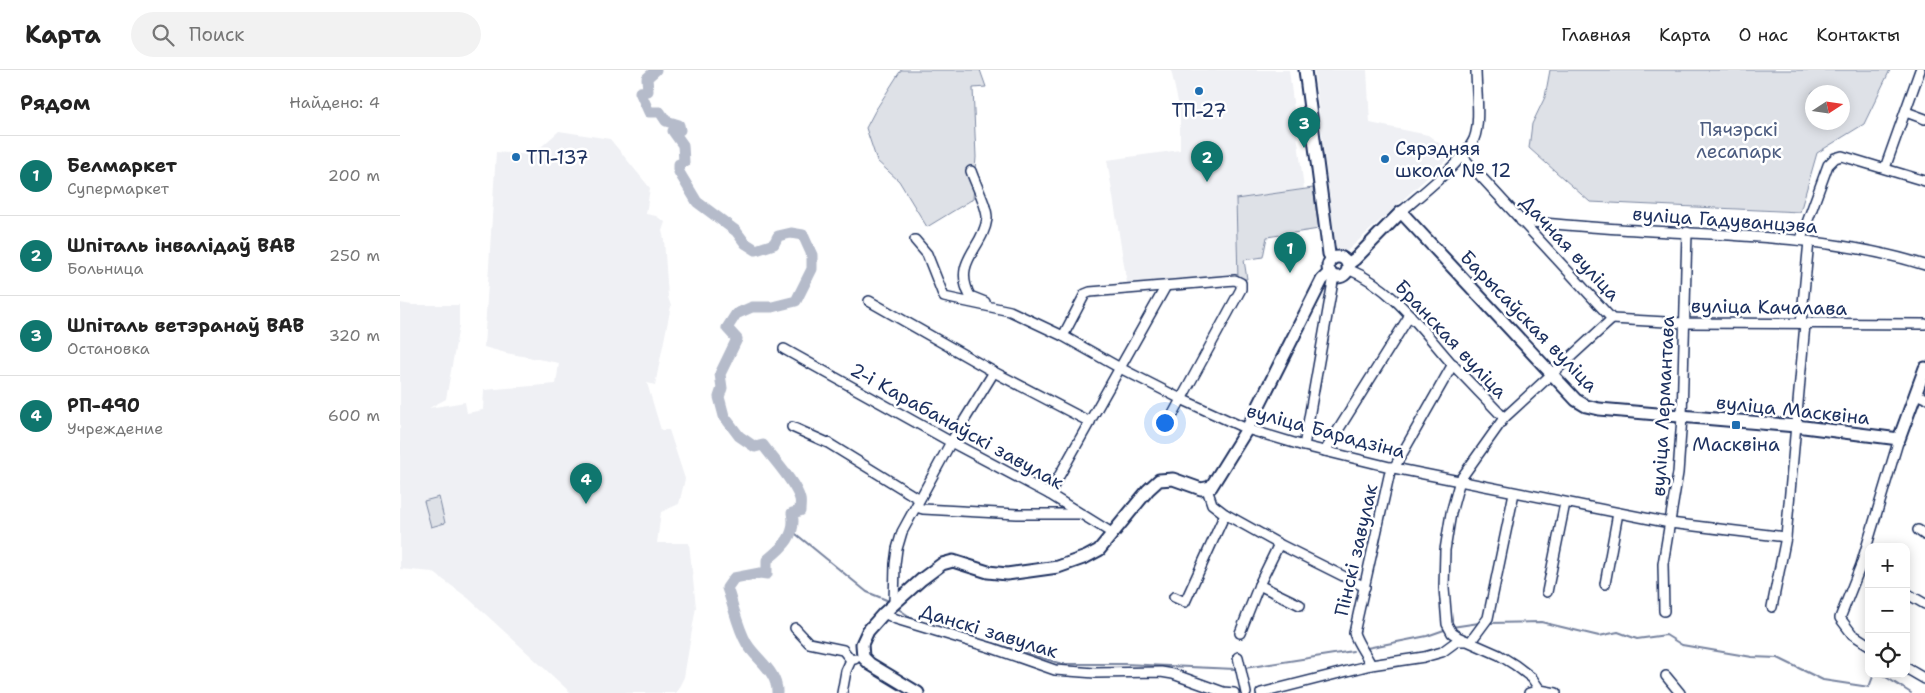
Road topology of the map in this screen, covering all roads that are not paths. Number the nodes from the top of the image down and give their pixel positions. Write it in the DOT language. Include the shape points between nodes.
graph roads {
  1 [pos="1305,70"];
  2 [pos="1476,70"];
  3 [pos="1920,70"];
  4 [pos="1906,112"];
  5 [pos="1925,119"];
  6 [pos="1462,156"];
  7 [pos="1885,168"];
  8 [pos="971,171"];
  9 [pos="1925,181"];
  10 [pos="1401,212"];
  11 [pos="1521,221"];
  12 [pos="1687,232"];
  13 [pos="915,240"];
  14 [pos="1805,240"];
  15 [pos="1332,259"];
  16 [pos="1925,265"];
  17 [pos="1348,266"];
  18 [pos="1332,274"];
  19 [pos="1166,286"];
  20 [pos="869,301"];
  21 [pos="997,307"];
  22 [pos="1410,315"];
  23 [pos="1612,319"];
  24 [pos="1684,323"];
  25 [pos="1803,324"];
  26 [pos="1925,324"];
  27 [pos="1063,336"];
  28 [pos="784,349"];
  29 [pos="1453,364"];
  30 [pos="1120,368"];
  31 [pos="1925,368"];
  32 [pos="994,372"];
  33 [pos="1552,374"];
  34 [pos="1920,396"];
  35 [pos="1181,399"];
  36 [pos="1682,417"];
  37 [pos="1504,418"];
  38 [pos="1090,422"];
  39 [pos="1796,426"];
  40 [pos="792,427"];
  41 [pos="1166,427"];
  42 [pos="1247,429"];
  43 [pos="1899,439"];
  44 [pos="951,442"];
  45 [pos="1304,446"];
  46 [pos="1325,451"];
  47 [pos="1392,468"];
  48 [pos="1460,480"];
  49 [pos="1207,489"];
  50 [pos="1514,493"];
  51 [pos="1049,494"];
  52 [pos="918,503"];
  53 [pos="1565,503"];
  54 [pos="1618,513"];
  55 [pos="1080,514"];
  56 [pos="1225,514"];
  57 [pos="1670,523"];
  58 [pos="1112,533"];
  59 [pos="1786,536"];
  60 [pos="1278,544"];
  61 [pos="1605,584"];
  62 [pos="1259,585"];
  63 [pos="1365,586"];
  64 [pos="1547,592"];
  65 [pos="1910,595"];
  66 [pos="1174,597"];
  67 [pos="894,603"];
  68 [pos="1925,604"];
  69 [pos="1300,605"];
  70 [pos="1772,608"];
  71 [pos="1664,611"];
  72 [pos="884,614"];
  73 [pos="795,628"];
  74 [pos="1240,633"];
  75 [pos="1471,641"];
  76 [pos="1865,642"];
  77 [pos="863,657"];
  78 [pos="1238,657"];
  79 [pos="851,660"];
  80 [pos="1371,666"];
  81 [pos="1910,670"];
  82 [pos="1666,676"];
  83 [pos="1925,679"];
  84 [pos="1540,690"];
  85 [pos="842,693"];
  86 [pos="918,693"];
  87 [pos="1234,693"];
  88 [pos="1246,693"];
  89 [pos="1261,693"];
  90 [pos="1529,693"];
  91 [pos="1556,693"];
  92 [pos="1680,693"];
  1 -- 15 [label="main road" via="1320,197"];
  2 -- 6 [label="street" via="1477,126 1474,139"];
  3 -- 4 [label="street"];
  4 -- 5 [label="street"];
  4 -- 7 [label="street"];
  6 -- 10 [label="street"];
  6 -- 11 [label="street, Дачная вуліца"];
  7 -- 9 [label="street"];
  7 -- 14 [label="street" via="1842,156 1835,158 1828,165"];
  8 -- 21 [label="street" via="987,218 970,253 964,281 970,296"];
  10 -- 17 [label="main road"];
  10 -- 33 [label="main road, Барысаўская вуліца"];
  11 -- 12 [label="street, вуліца Гадуванцэва"];
  11 -- 23 [label="street, Дачная вуліца"];
  12 -- 14 [label="street, вуліца Гадуванцэва"];
  12 -- 24 [label="street, вуліца Лермантава"];
  13 -- 21 [label="street, вуліца Барадзіна" via="927,254 944,297"];
  14 -- 16 [label="street, вуліца Гадуванцэва"];
  14 -- 25 [label="street"];
  15 -- 17 [label="main road" via="1341,257"];
  15 -- 18 [label="main road" via="1329,263"];
  17 -- 18 [label="main road" via="1343,276"];
  17 -- 22 [label="street, Бранская вуліца" via="1392,297"];
  18 -- 42 [label="main road" via="1322,280"];
  18 -- 45 [label="street"];
  19 -- 27 [label="street" via="1085,294"];
  19 -- 30 [label="street"];
  19 -- 35 [label="street" via="1235,280 1241,283 1241,289"];
  20 -- 32 [label="street"];
  21 -- 27 [label="street, вуліца Барадзіна"];
  22 -- 29 [label="street, Бранская вуліца"];
  22 -- 46 [label="street"];
  23 -- 24 [label="street, вуліца Качалава"];
  23 -- 33 [label="street"];
  24 -- 25 [label="street, вуліца Качалава"];
  24 -- 36 [label="street, вуліца Лермантава"];
  25 -- 26 [label="street, вуліца Качалава"];
  25 -- 39 [label="street"];
  27 -- 30 [label="street, вуліца Барадзіна"];
  28 -- 44 [label="street, 2-і Карабанаўскі завулак"];
  29 -- 37 [label="street, Бранская вуліца"];
  29 -- 47 [label="street, Пінскі завулак"];
  30 -- 35 [label="street, вуліца Барадзіна"];
  30 -- 38 [label="street"];
  31 -- 34 [label="main road"];
  32 -- 38 [label="street"];
  32 -- 44 [label="street"];
  33 -- 36 [label="main road, Барысаўская вуліца" via="1586,406"];
  33 -- 37 [label="street"];
  34 -- 43 [label="main road"];
  35 -- 41 [label="street"];
  35 -- 42 [label="street, вуліца Барадзіна"];
  36 -- 39 [label="main road, вуліца Масквіна"];
  36 -- 57 [label="street, вуліца Лермантава"];
  37 -- 48 [label="street"];
  38 -- 51 [label="street"];
  39 -- 43 [label="main road, вуліца Масквіна"];
  39 -- 59 [label="street"];
  40 -- 52 [label="street" via="828,443"];
  42 -- 45 [label="street, вуліца Барадзіна"];
  42 -- 49 [label="main road" via="1216,481"];
  43 -- 76 [label="street" via="1861,565 1840,618 1852,634"];
  44 -- 51 [label="street, 2-і Карабанаўскі завулак"];
  44 -- 52 [label="street"];
  45 -- 46 [label="street, вуліца Барадзіна"];
  46 -- 47 [label="street, вуліца Барадзіна"];
  47 -- 48 [label="street, вуліца Барадзіна"];
  47 -- 63 [label="street, Пінскі завулак"];
  48 -- 50 [label="street, вуліца Барадзіна"];
  48 -- 75 [label="street" via="1445,550 1446,624 1452,633"];
  49 -- 56 [label="street" via="1212,504"];
  49 -- 58 [label="main road" via="1173,479 1160,480"];
  50 -- 53 [label="street, вуліца Барадзіна"];
  50 -- 75 [label="street" via="1488,618"];
  51 -- 55 [label="street, 2-і Карабанаўскі завулак"];
  52 -- 55 [label="street" via="923,509"];
  52 -- 67 [label="street" via="902,532 897,549"];
  53 -- 54 [label="street, вуліца Барадзіна"];
  53 -- 64 [label="street"];
  54 -- 57 [label="street, вуліца Барадзіна"];
  54 -- 61 [label="street"];
  55 -- 58 [label="street, 2-і Карабанаўскі завулак"];
  56 -- 60 [label="street"];
  56 -- 66 [label="street" via="1185,602"];
  57 -- 59 [label="street, вуліца Барадзіна"];
  57 -- 71 [label="street, вуліца Лермантава" via="1663,564"];
  58 -- 67 [label="main road" via="1099,550 1048,570 1008,574 988,572 953,561 942,564"];
  59 -- 70 [label="street"];
  60 -- 62 [label="street"];
  60 -- 63 [label="street"];
  62 -- 69 [label="street"];
  62 -- 74 [label="street"];
  63 -- 80 [label="street, Пінскі завулак" via="1354,633"];
  65 -- 68 [label="street"];
  67 -- 72 [label="main road"];
  72 -- 77 [label="main road" via="868,631 862,644"];
  72 -- 87 [label="street, Данскі завулак" via="1055,670 1160,672"];
  73 -- 79 [label="street" via="809,643 843,650"];
  75 -- 80 [label="street" via="1457,641 1442,652 1424,657"];
  75 -- 84 [label="street" via="1515,664"];
  77 -- 79 [label="street"];
  77 -- 86 [label="main road"];
  78 -- 88 [label="street"];
  79 -- 85 [label="street"];
  80 -- 89 [label="street"];
  81 -- 83 [label="street"];
  82 -- 92 [label="street"];
  84 -- 90 [label="street"];
  84 -- 91 [label="street"];
}
